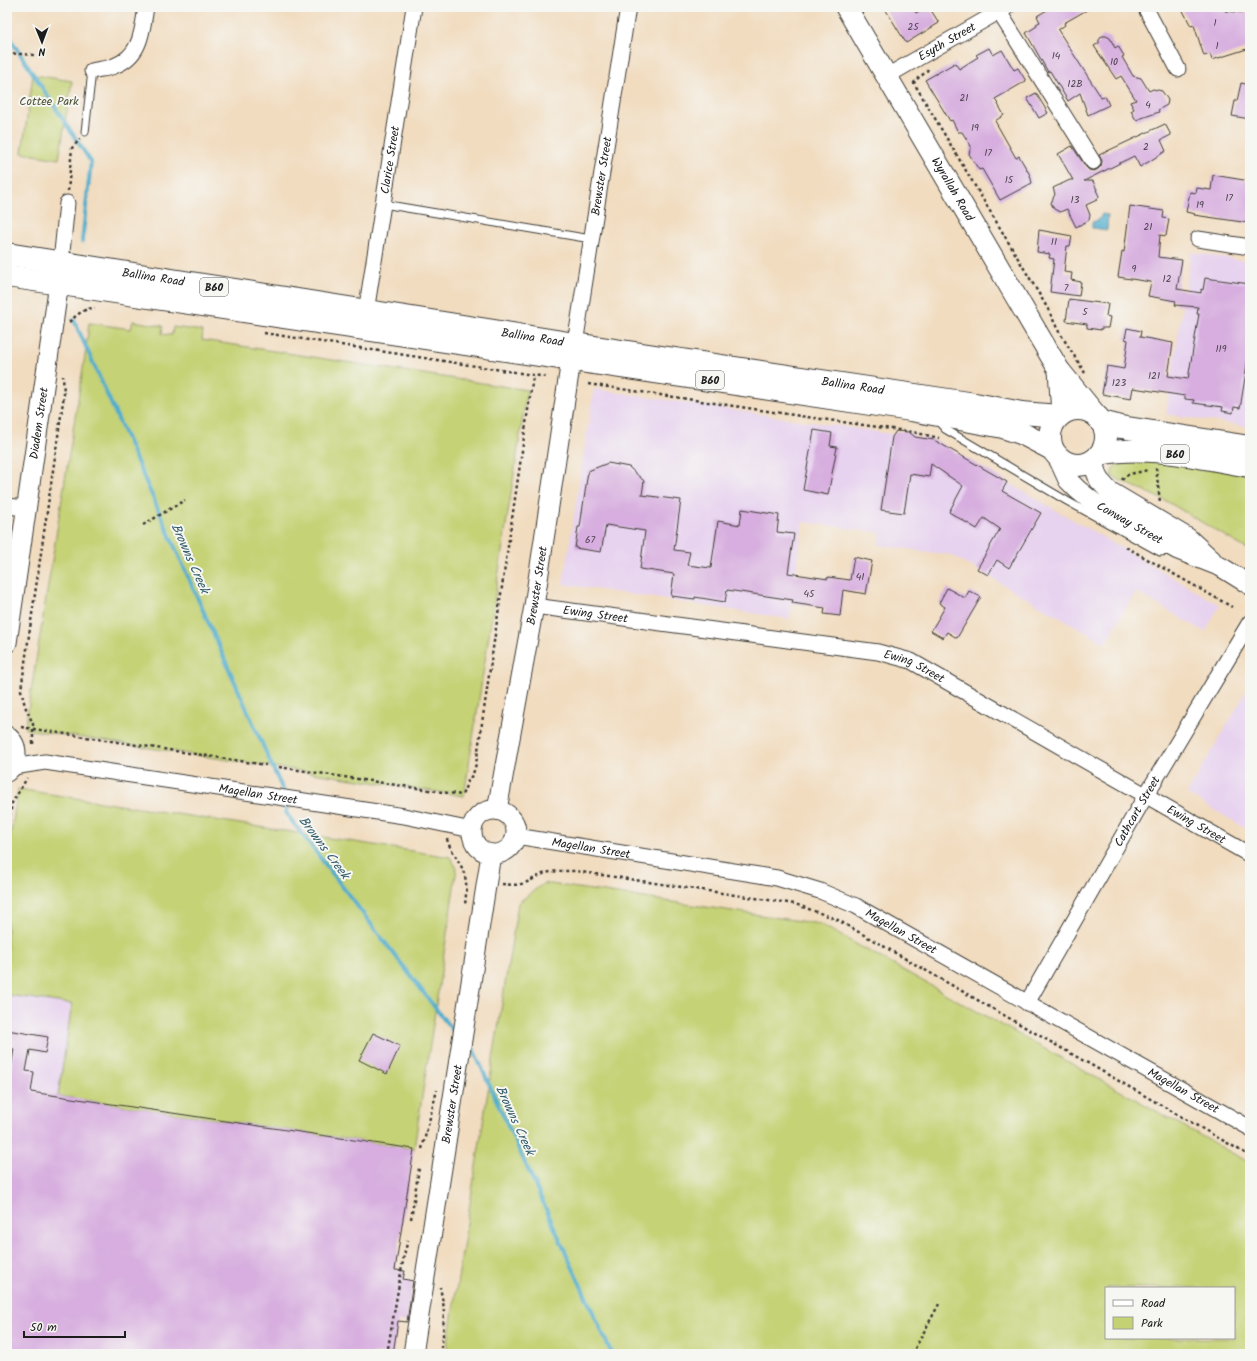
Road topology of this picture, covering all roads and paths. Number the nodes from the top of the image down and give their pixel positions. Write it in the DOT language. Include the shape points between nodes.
graph roads {
  1 [pos="146,7"];
  2 [pos="414,7"];
  3 [pos="628,7"];
  4 [pos="846,7"];
  5 [pos="1145,7"];
  6 [pos="1001,8"];
  7 [pos="7,53"];
  8 [pos="34,55"];
  9 [pos="922,57"];
  10 [pos="1178,69"];
  11 [pos="92,71"];
  12 [pos="887,76"];
  13 [pos="85,132"];
  14 [pos="72,148"];
  15 [pos="1093,162"];
  16 [pos="67,203"];
  17 [pos="383,204"];
  18 [pos="591,239"];
  19 [pos="1198,239"];
  20 [pos="1250,247"];
  21 [pos="7,254"];
  22 [pos="61,262"];
  23 [pos="7,276"];
  24 [pos="59,284"];
  25 [pos="96,308"];
  26 [pos="366,312"];
  27 [pos="69,322"];
  28 [pos="261,333"];
  29 [pos="573,352"];
  30 [pos="1059,370"];
  31 [pos="62,374"];
  32 [pos="533,376"];
  33 [pos="1087,376"];
  34 [pos="546,377"];
  35 [pos="588,384"];
  36 [pos="936,414"];
  37 [pos="1061,414"];
  38 [pos="1098,418"];
  39 [pos="943,441"];
  40 [pos="1250,447"];
  41 [pos="1055,452"];
  42 [pos="1096,457"];
  43 [pos="1250,466"];
  44 [pos="1119,484"];
  45 [pos="184,500"];
  46 [pos="1160,503"];
  47 [pos="7,506"];
  48 [pos="26,508"];
  49 [pos="143,525"];
  50 [pos="1124,545"];
  51 [pos="1178,550"];
  52 [pos="1221,567"];
  53 [pos="1250,584"];
  54 [pos="534,606"];
  55 [pos="1232,607"];
  56 [pos="1250,622"];
  57 [pos="7,643"];
  58 [pos="33,729"];
  59 [pos="19,739"];
  60 [pos="45,762"];
  61 [pos="266,765"];
  62 [pos="279,767"];
  63 [pos="16,771"];
  64 [pos="1146,795"];
  65 [pos="496,810"];
  66 [pos="472,830"];
  67 [pos="7,834"];
  68 [pos="516,836"];
  69 [pos="447,839"];
  70 [pos="491,854"];
  71 [pos="1250,855"];
  72 [pos="501,884"];
  73 [pos="465,907"];
  74 [pos="1027,1003"];
  75 [pos="437,1088"];
  76 [pos="1250,1128"];
  77 [pos="422,1149"];
  78 [pos="1250,1156"];
  79 [pos="419,1168"];
  80 [pos="411,1219"];
  81 [pos="408,1240"];
  82 [pos="441,1281"];
  83 [pos="939,1304"];
  84 [pos="387,1354"];
  85 [pos="413,1354"];
  86 [pos="440,1354"];
  87 [pos="912,1354"];
  1 -- 11 [label="street" via="137,48 128,58 113,67"];
  2 -- 17 [label="street, Clarice Street"];
  3 -- 18 [label="street, Brewster Street"];
  4 -- 12 [label="main road, Wyrallah Road"];
  5 -- 10 [label="street"];
  6 -- 9 [label="street, Esyth Street"];
  6 -- 15 [label="street"];
  7 -- 8 [label="path"];
  9 -- 12 [label="street, Esyth Street"];
  9 -- 33 [label="path" via="928,68 914,83"];
  11 -- 13 [label="lane"];
  12 -- 30 [label="main road, Wyrallah Road"];
  14 -- 16 [label="path"];
  16 -- 22 [label="street, Diadem Street"];
  17 -- 18 [label="lane"];
  17 -- 26 [label="street, Clarice Street"];
  18 -- 29 [label="street, Brewster Street"];
  19 -- 20 [label="street"];
  21 -- 22 [label="main road, Ballina Road / B60"];
  22 -- 24 [label="street, Diadem Street"];
  22 -- 26 [label="main road, Ballina Road / B60"];
  23 -- 24 [label="main road, Ballina Road / B60"];
  24 -- 29 [label="main road, Ballina Road / B60" via="339,324"];
  24 -- 48 [label="street, Diadem Street"];
  25 -- 27 [label="path" via="88,308"];
  26 -- 29 [label="main road, Ballina Road / B60"];
  28 -- 32 [label="path"];
  29 -- 36 [label="main road, Ballina Road / B60"];
  29 -- 37 [label="main road, Ballina Road / B60" via="968,402 1022,413"];
  29 -- 54 [label="street, Brewster Street"];
  30 -- 37 [label="main road, Wyrallah Road"];
  30 -- 38 [label="main road, Wyrallah Road"];
  31 -- 58 [label="path" via="64,395 21,690"];
  32 -- 34 [label="path"];
  32 -- 62 [label="path" via="476,764 462,795"];
  35 -- 39 [label="path" via="913,432 937,437"];
  36 -- 41 [label="main road, Ballina Road / B60" via="1003,427 1021,433"];
  36 -- 51 [label="lane" via="938,422 945,429 1067,501 1160,552"];
  37 -- 38 [label="main road, B60" via="1068,410 1081,409"];
  37 -- 41 [label="main road" via="1054,421 1050,434 1050,445"];
  38 -- 40 [label="main road, B60" via="1121,428"];
  38 -- 42 [label="main road" via="1104,428 1105,442"];
  41 -- 42 [label="main road, B60" via="1068,463 1076,464 1084,464"];
  41 -- 51 [label="street, Conway Street" via="1068,480 1093,502"];
  42 -- 43 [label="main road, B60" via="1118,450 1138,450"];
  42 -- 52 [label="street, Conway Street" via="1098,480 1109,491 1188,538"];
  44 -- 46 [label="path" via="1130,473 1147,470 1156,465"];
  45 -- 49 [label="path"];
  47 -- 48 [label="street"];
  48 -- 57 [label="street, Diadem Street"];
  50 -- 55 [label="path"];
  51 -- 52 [label="street, Conway Street"];
  52 -- 53 [label="street, Conway Street"];
  54 -- 64 [label="street, Ewing Street" via="897,656 911,661"];
  54 -- 65 [label="street, Brewster Street"];
  56 -- 64 [label="street, Cathcart Street"];
  58 -- 59 [label="path"];
  58 -- 59 [label="path"];
  58 -- 61 [label="path"];
  59 -- 60 [label="street, Magellan Street"];
  59 -- 63 [label="street"];
  60 -- 63 [label="street, Magellan Street"];
  60 -- 66 [label="street, Magellan Street" via="404,816"];
  63 -- 67 [label="path" via="26,781 12,803"];
  64 -- 71 [label="street, Ewing Street"];
  64 -- 74 [label="street, Cathcart Street"];
  65 -- 66 [label="street" via="478,816"];
  65 -- 68 [label="street" via="508,814 512,819"];
  66 -- 70 [label="street" via="475,843"];
  68 -- 70 [label="street" via="507,850"];
  68 -- 74 [label="street, Magellan Street" via="777,878 820,890 856,906"];
  69 -- 73 [label="path" via="466,877 468,885"];
  70 -- 85 [label="street, Brewster Street"];
  72 -- 78 [label="path" via="516,886 545,873 559,870 575,871 795,904 836,919"];
  74 -- 76 [label="street, Magellan Street"];
  75 -- 77 [label="path"];
  79 -- 80 [label="path"];
  81 -- 84 [label="path"];
  82 -- 86 [label="path" via="444,1308"];
  83 -- 87 [label="path"];
}
